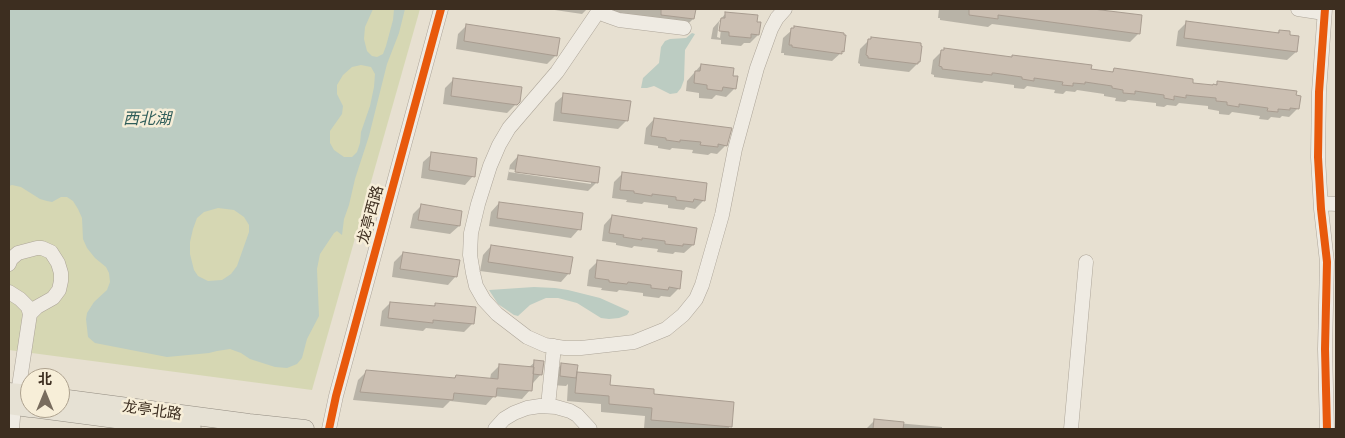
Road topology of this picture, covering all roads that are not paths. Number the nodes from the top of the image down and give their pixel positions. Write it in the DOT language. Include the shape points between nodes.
graph roads {
  1 [pos="441,9"];
  2 [pos="785,9"];
  3 [pos="1298,9"];
  4 [pos="599,10"];
  5 [pos="1325,11"];
  6 [pos="684,28"];
  7 [pos="1321,203"];
  8 [pos="1336,204"];
  9 [pos="1086,262"];
  10 [pos="9,264"];
  11 [pos="9,292"];
  12 [pos="30,314"];
  13 [pos="554,346"];
  14 [pos="24,368"];
  15 [pos="70,399"];
  16 [pos="20,401"];
  17 [pos="548,406"];
  18 [pos="70,409"];
  19 [pos="12,429"];
  20 [pos="192,429"];
  21 [pos="305,429"];
  22 [pos="329,429"];
  23 [pos="495,429"];
  24 [pos="590,429"];
  25 [pos="1071,429"];
  26 [pos="1328,429"];
  1 -- 22 [label="street, 龙亭西路"];
  2 -- 13 [label="street" via="771,28 757,68 735,149 722,216 696,299 666,329 634,342 580,348"];
  3 -- 5 [label="street"];
  4 -- 6 [label="street" via="605,16 619,20"];
  4 -- 13 [label="street" via="557,72 509,128 499,145 471,233 473,273 484,300 527,337"];
  5 -- 7 [label="street" via="1318,123"];
  7 -- 8 [label="street"];
  7 -- 26 [label="street" via="1327,262 1325,349"];
  9 -- 25 [label="street"];
  10 -- 12 [label="street" via="18,253 37,248 50,252 58,263 61,273 59,290"];
  11 -- 12 [label="street" via="28,307"];
  12 -- 14 [label="street"];
  13 -- 17 [label="street"];
  15 -- 21 [label="main road, 龙亭北路"];
  16 -- 19 [label="street"];
  17 -- 23 [label="street" via="514,413"];
  17 -- 24 [label="street" via="578,415"];
  18 -- 20 [label="main road, 龙亭北路"];
}
